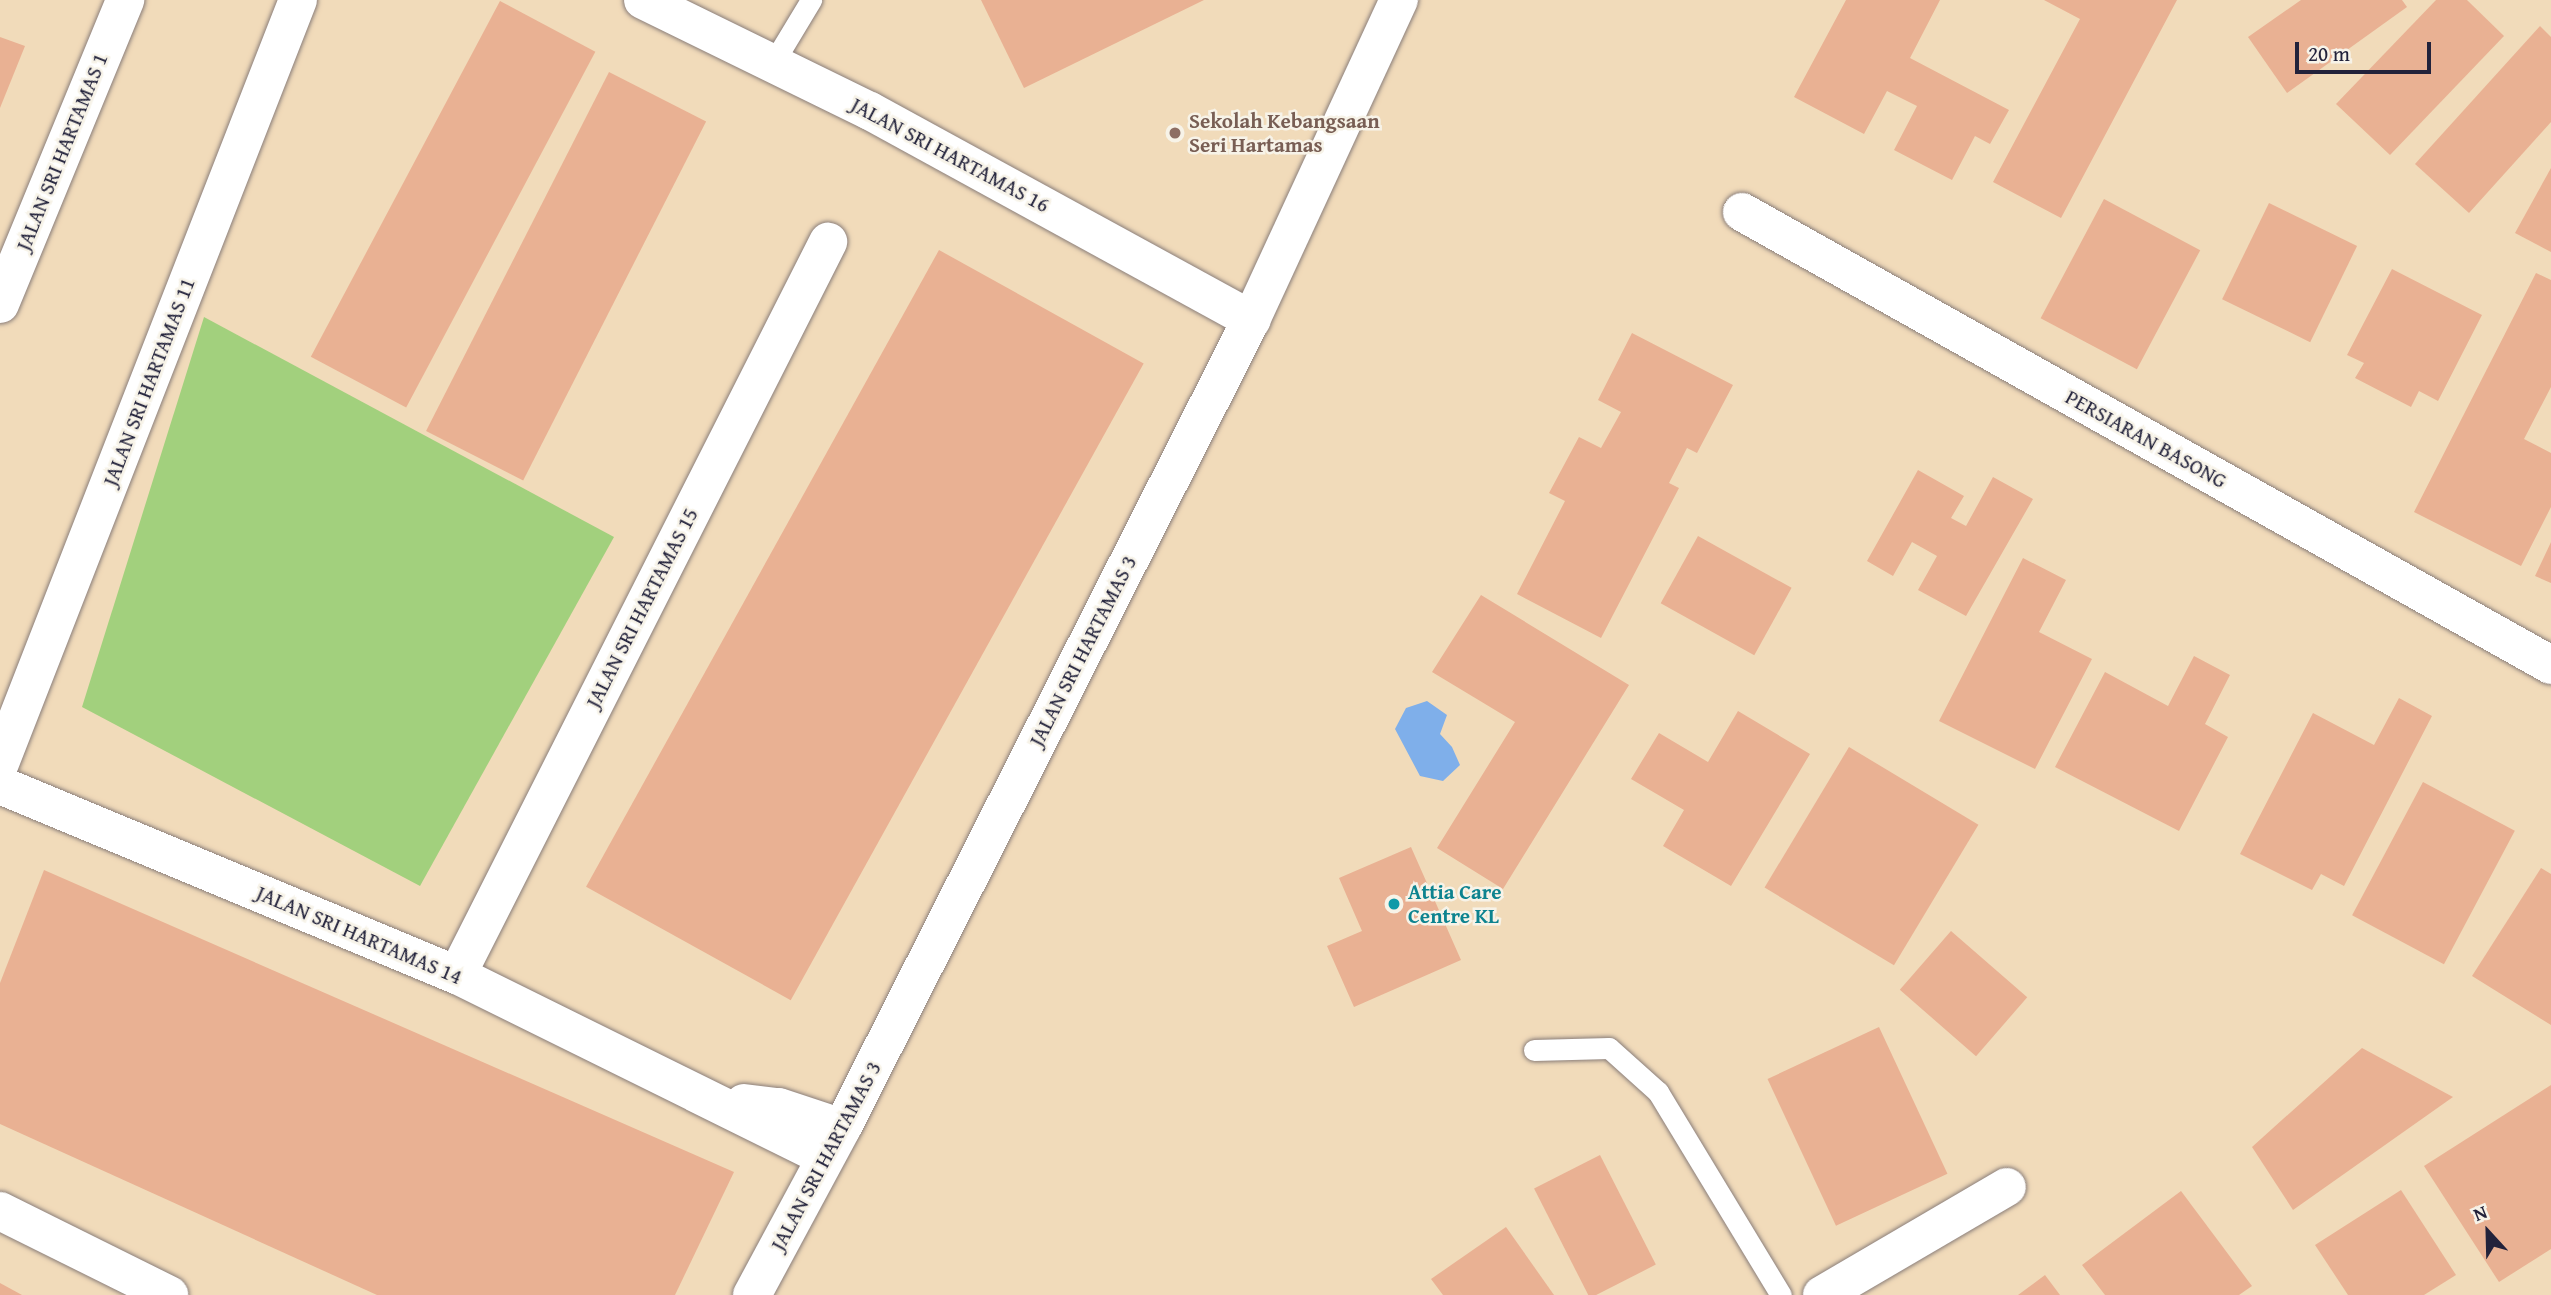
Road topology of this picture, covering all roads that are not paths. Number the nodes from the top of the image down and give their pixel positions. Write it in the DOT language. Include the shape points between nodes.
graph roads {
  1 [pos="298,0"];
  2 [pos="643,0"];
  3 [pos="811,0"];
  4 [pos="1399,0"];
  5 [pos="119,2"];
  6 [pos="774,63"];
  7 [pos="1742,212"];
  8 [pos="828,242"];
  9 [pos="0,304"];
  10 [pos="1251,320"];
  11 [pos="2551,665"];
  12 [pos="0,763"];
  13 [pos="0,785"];
  14 [pos="457,975"];
  15 [pos="1534,1050"];
  16 [pos="834,1142"];
  17 [pos="2007,1187"];
  18 [pos="0,1211"];
  19 [pos="169,1295"];
  20 [pos="752,1295"];
  21 [pos="1781,1295"];
  22 [pos="1822,1295"];
  1 -- 12 [label="street, JALAN SRI HARTAMAS 11"];
  2 -- 6 [label="street, JALAN SRI HARTAMAS 16"];
  3 -- 6 [label="lane"];
  4 -- 10 [label="street, JALAN SRI HARTAMAS 3"];
  5 -- 9 [label="street, JALAN SRI HARTAMAS 1"];
  6 -- 10 [label="street, JALAN SRI HARTAMAS 16"];
  7 -- 11 [label="street, PERSIARAN BASONG"];
  8 -- 14 [label="street, JALAN SRI HARTAMAS 15"];
  10 -- 16 [label="street, JALAN SRI HARTAMAS 3"];
  13 -- 14 [label="street, JALAN SRI HARTAMAS 14"];
  14 -- 16 [label="street, JALAN SRI HARTAMAS 14" via="711,1099"];
  15 -- 21 [label="lane" via="1609,1048 1658,1092"];
  16 -- 20 [label="street, JALAN SRI HARTAMAS 3"];
  17 -- 22 [label="street"];
  18 -- 19 [label="street"];
}
